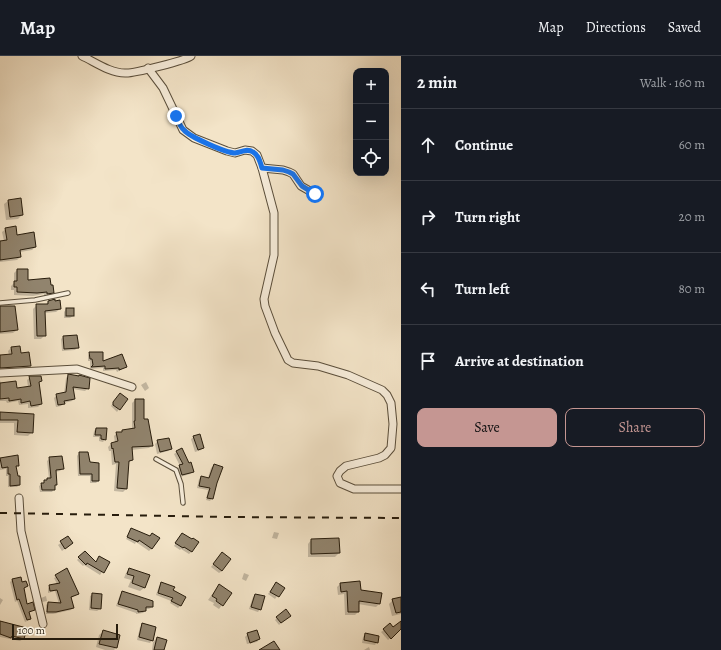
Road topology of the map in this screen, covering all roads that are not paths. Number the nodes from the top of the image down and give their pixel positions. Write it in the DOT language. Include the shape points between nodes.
graph roads {
  1 [pos="82,56"];
  2 [pos="191,56"];
  3 [pos="148,68"];
  4 [pos="262,168"];
  5 [pos="315,194"];
  6 [pos="68,293"];
  7 [pos="0,303"];
  8 [pos="0,373"];
  9 [pos="132,387"];
  10 [pos="156,459"];
  11 [pos="401,489"];
  12 [pos="19,498"];
  13 [pos="183,504"];
  14 [pos="43,624"];
  1 -- 3 [label="street" via="126,74"];
  2 -- 3 [label="street" via="175,63"];
  3 -- 4 [label="street" via="163,88 183,130 194,138 227,151 252,151 257,155"];
  4 -- 5 [label="street" via="289,172 302,186"];
  4 -- 11 [label="street" via="274,213 274,255 264,299 275,333 288,360 293,363 318,366 348,375 382,390 387,395 391,403 393,424 391,448 379,458 346,466 338,476 340,483 354,489"];
  6 -- 7 [label="lane" via="35,300"];
  8 -- 9 [label="street" via="77,369"];
  10 -- 13 [label="lane" via="176,470 182,484"];
  12 -- 14 [label="street" via="21,531"];
}
